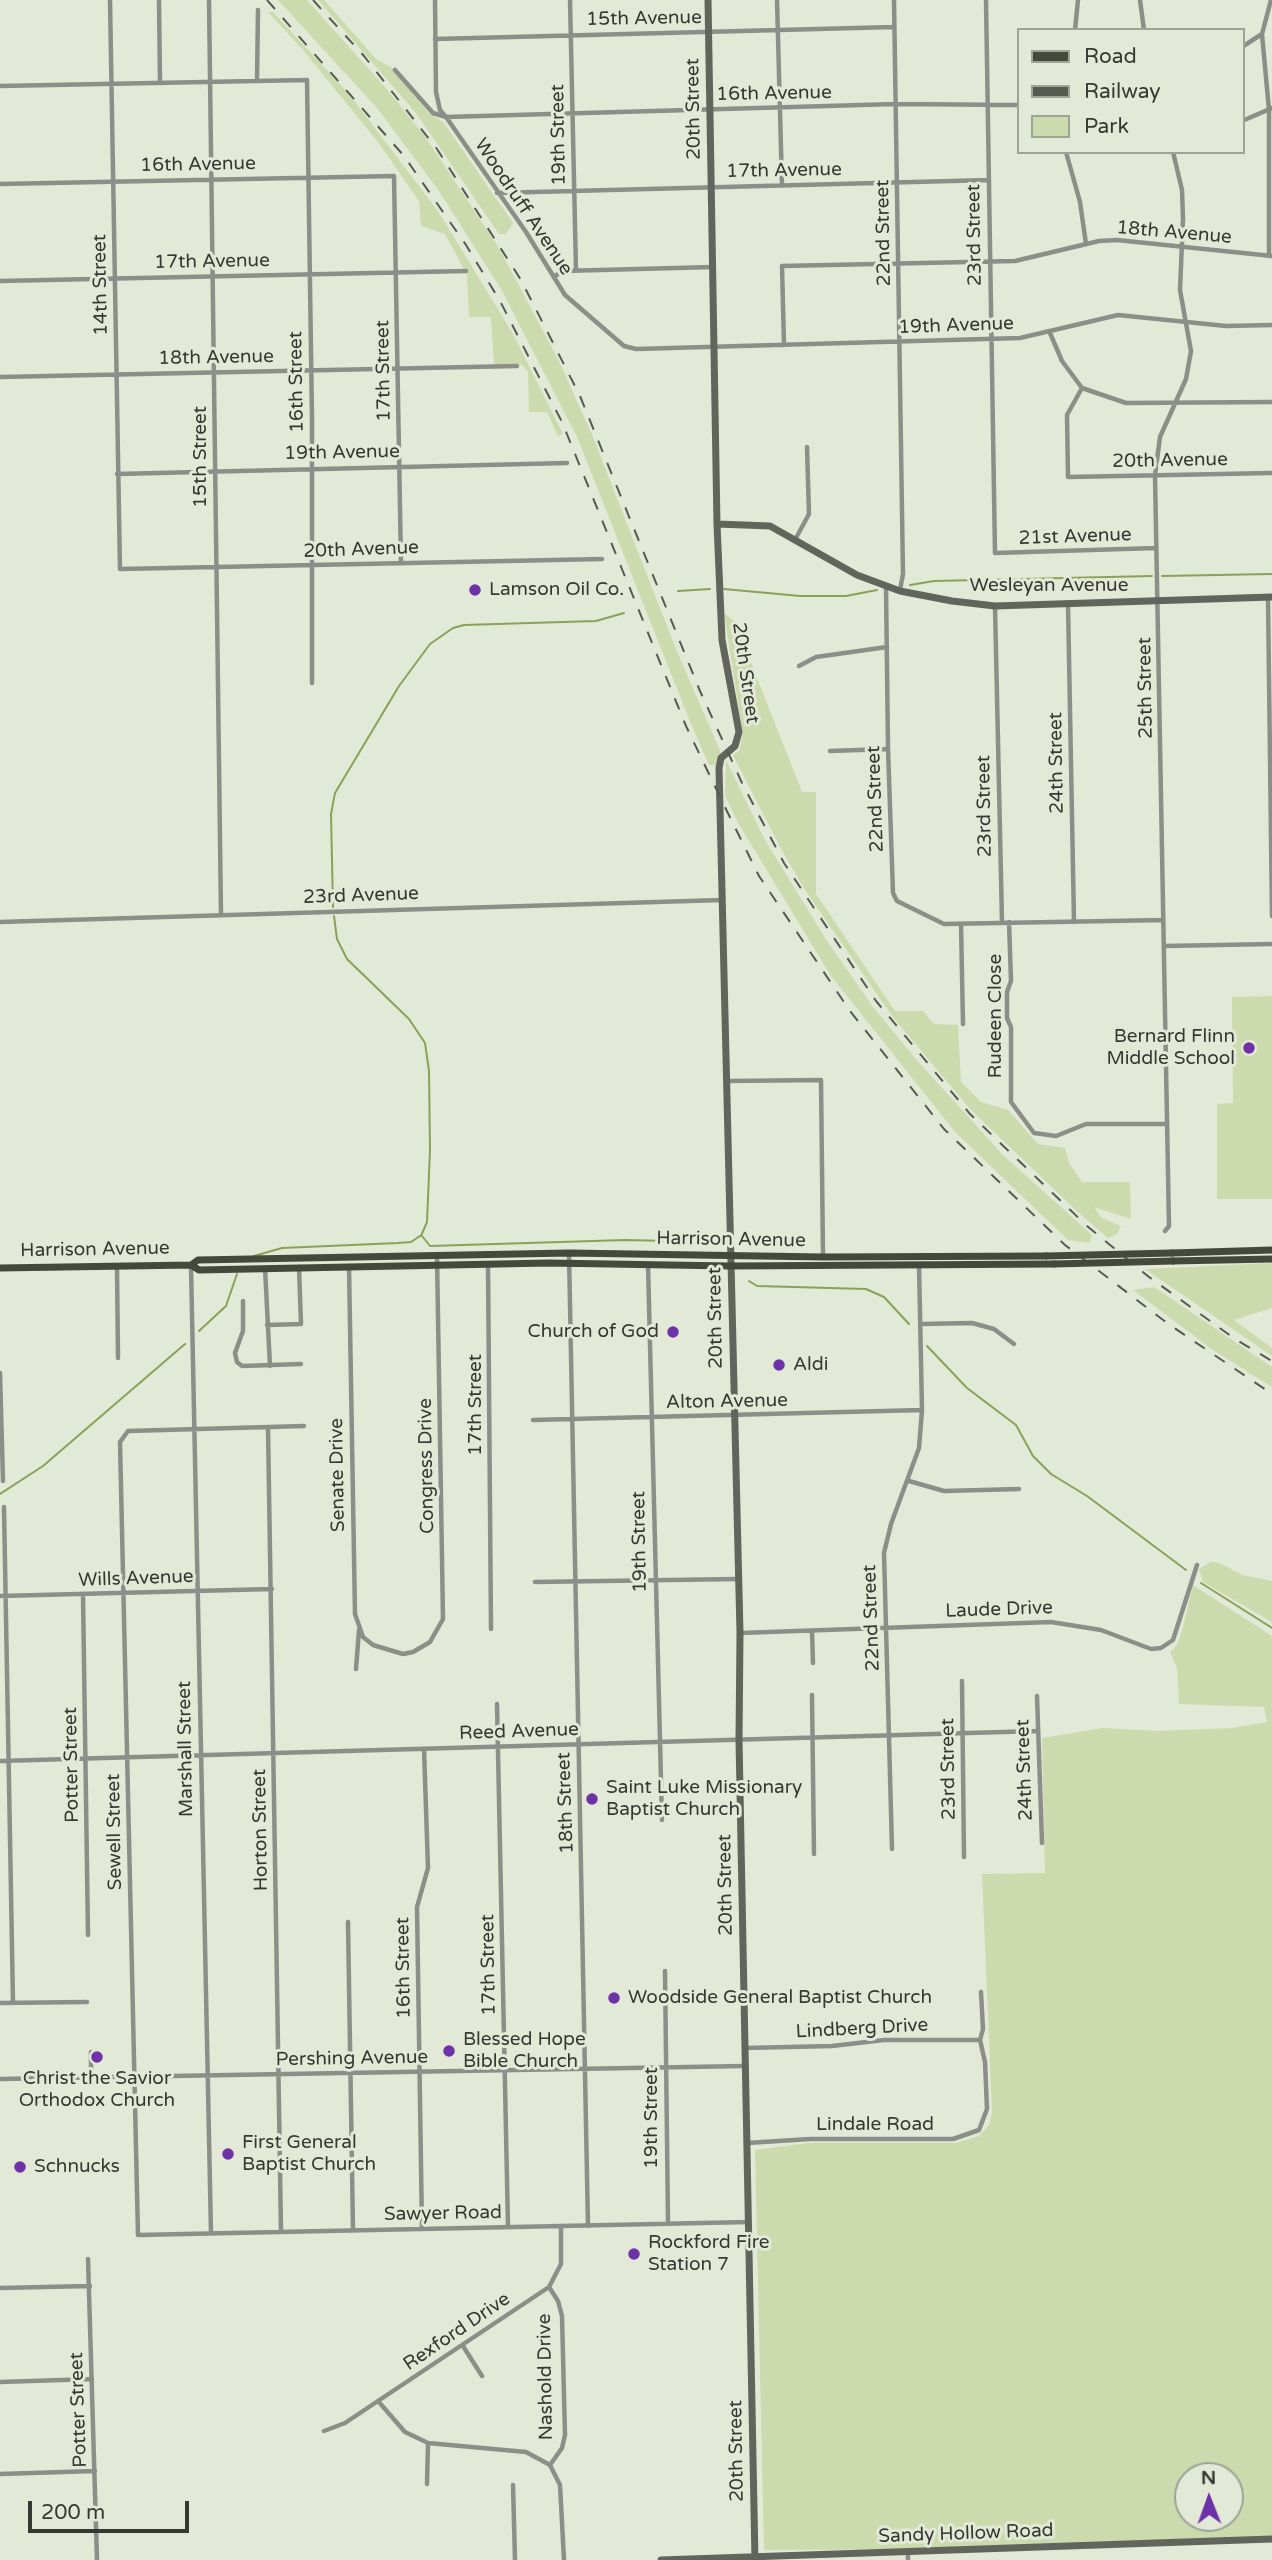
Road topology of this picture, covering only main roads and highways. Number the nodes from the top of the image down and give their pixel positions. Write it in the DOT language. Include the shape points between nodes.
graph roads {
  1 [pos="1272,1250"];
  2 [pos="1172,1257"];
  3 [pos="1272,1259"];
  4 [pos="437,1260"];
  5 [pos="191,1265"];
  6 [pos="0,1268"];
  1 -- 2 [label="main road, Harrison Avenue"];
  2 -- 3 [label="main road, Harrison Avenue"];
  2 -- 4 [label="main road, Harrison Avenue, bridge" via="569,1253"];
  2 -- 4 [label="main road, Harrison Avenue, bridge" via="1054,1264 730,1266"];
  4 -- 5 [label="main road, Harrison Avenue" via="198,1260"];
  4 -- 5 [label="main road, Harrison Avenue" via="199,1270"];
  5 -- 6 [label="main road, Harrison Avenue"];
}
